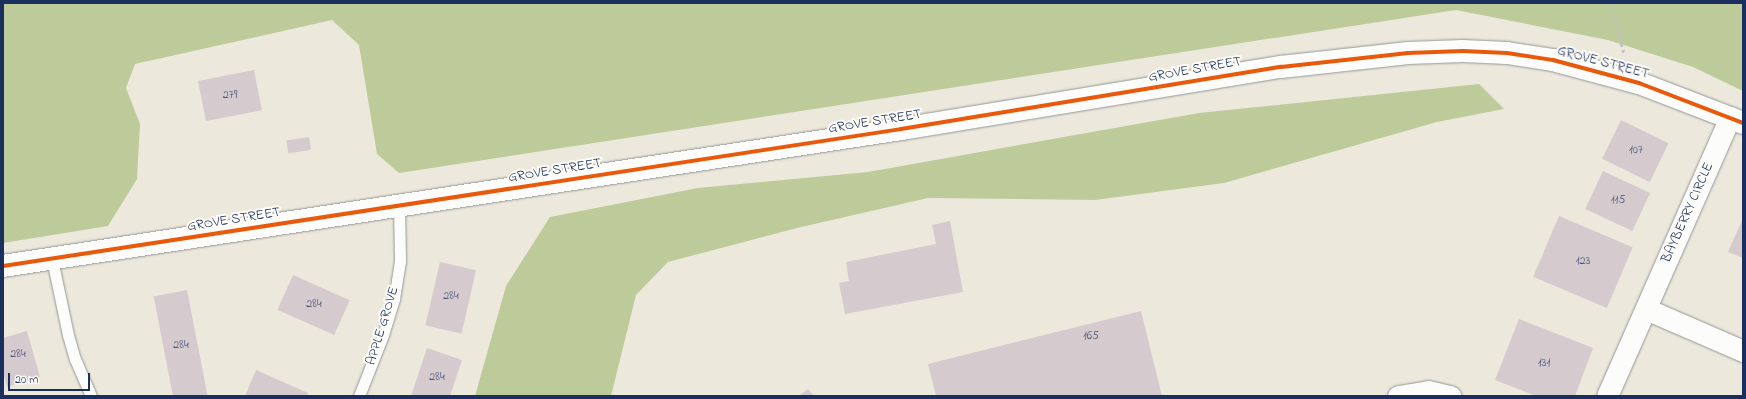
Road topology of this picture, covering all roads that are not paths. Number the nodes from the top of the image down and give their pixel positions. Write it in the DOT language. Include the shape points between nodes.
graph roads {
  1 [pos="1736,120"];
  2 [pos="399,206"];
  3 [pos="52,259"];
  4 [pos="3,266"];
  5 [pos="1646,309"];
  6 [pos="1743,351"];
  7 [pos="91,396"];
  8 [pos="359,396"];
  9 [pos="1398,396"];
  10 [pos="1450,396"];
  11 [pos="1607,396"];
  1 -- 2 [label="street, GROVE STREET" via="1639,83 1553,60 1478,52 1408,53 1281,67 908,128"];
  1 -- 5 [label="street, BAYBERRY CIRCLE"];
  2 -- 3 [label="street, GROVE STREET"];
  2 -- 8 [label="lane, APPLE GROVE" via="400,261 394,299"];
  3 -- 4 [label="street, GROVE STREET"];
  3 -- 7 [label="lane" via="68,335"];
  5 -- 6 [label="street"];
  5 -- 11 [label="street, BAYBERRY CIRCLE"];
  9 -- 10 [label="street" via="1428,391"];
}
